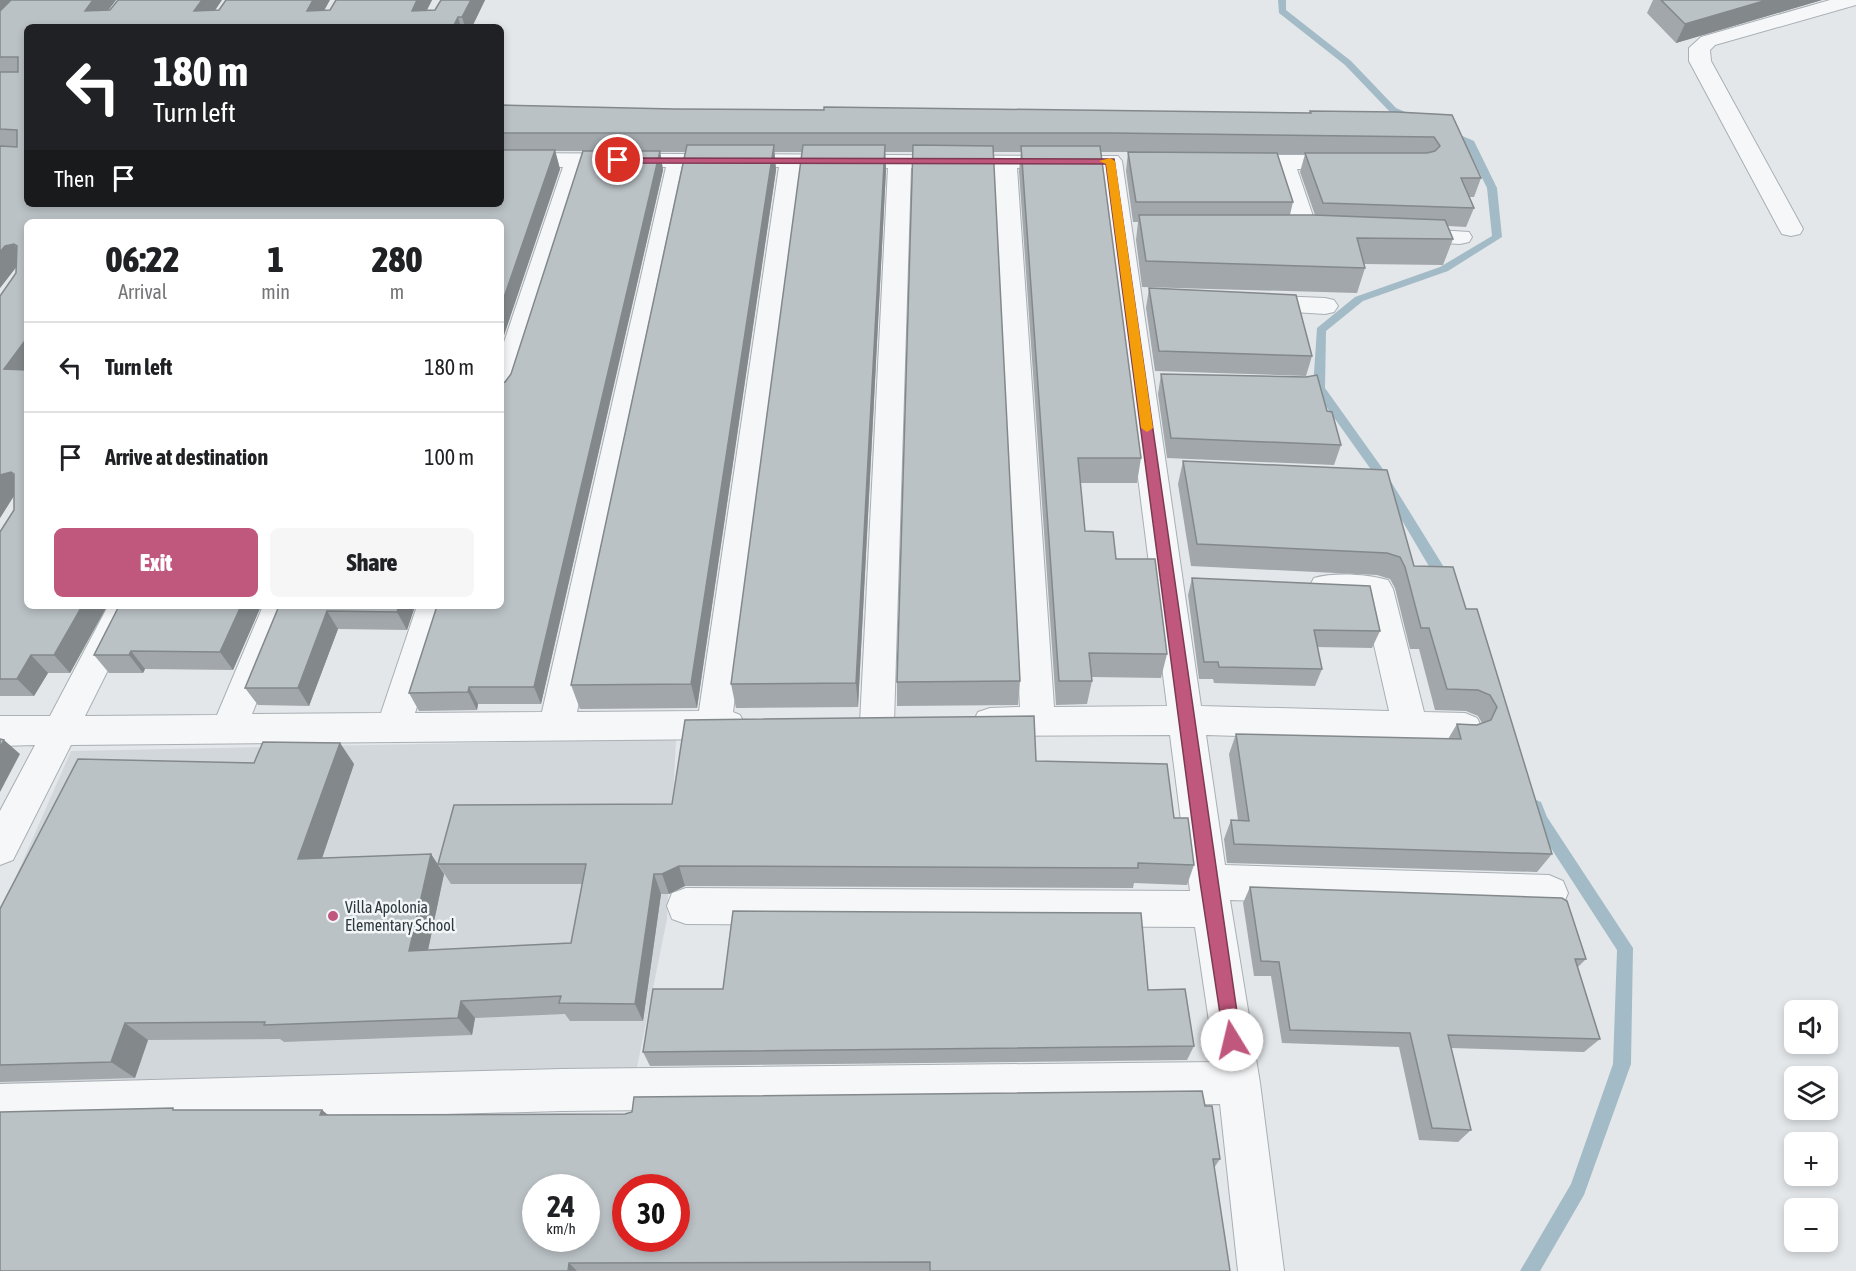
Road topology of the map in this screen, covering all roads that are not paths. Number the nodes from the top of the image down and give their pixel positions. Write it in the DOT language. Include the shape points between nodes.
graph roads {
  1 [pos="1852,0"];
  2 [pos="504,160"];
  3 [pos="577,160"];
  4 [pos="680,160"];
  5 [pos="792,160"];
  6 [pos="900,160"];
  7 [pos="1005,161"];
  8 [pos="1214,162"];
  9 [pos="1283,162"];
  10 [pos="1374,162"];
  11 [pos="1791,229"];
  12 [pos="1306,232"];
  13 [pos="1389,235"];
  14 [pos="1460,237"];
  15 [pos="1233,302"];
  16 [pos="1325,306"];
  17 [pos="504,383"];
  18 [pos="1167,580"];
  19 [pos="1202,582"];
  20 [pos="1295,585"];
  21 [pos="122,609"];
  22 [pos="278,609"];
  23 [pos="432,609"];
  24 [pos="1186,720"];
  25 [pos="957,722"];
  26 [pos="1038,722"];
  27 [pos="842,723"];
  28 [pos="877,723"];
  29 [pos="912,723"];
  30 [pos="714,725"];
  31 [pos="761,725"];
  32 [pos="1410,726"];
  33 [pos="556,727"];
  34 [pos="1465,728"];
  35 [pos="393,729"];
  36 [pos="228,730"];
  37 [pos="0,731"];
  38 [pos="58,732"];
  39 [pos="0,848"];
  40 [pos="1549,893"];
  41 [pos="1210,895"];
  42 [pos="686,906"];
  43 [pos="1239,1083"];
  44 [pos="0,1105"];
  45 [pos="1261,1271"];
  1 -- 11 [label="street" via="1708,41 1699,48 1700,61"];
  2 -- 3 [label="street"];
  3 -- 4 [label="street"];
  3 -- 17 [label="street"];
  4 -- 5 [label="street"];
  4 -- 33 [label="street"];
  5 -- 6 [label="street"];
  5 -- 30 [label="street"];
  6 -- 7 [label="street"];
  6 -- 28 [label="street"];
  7 -- 18 [label="street" via="1122,161 1164,470"];
  7 -- 26 [label="street"];
  8 -- 9 [label="street"];
  9 -- 10 [label="street"];
  9 -- 12 [label="street"];
  13 -- 14 [label="street"];
  15 -- 16 [label="street"];
  18 -- 19 [label="street"];
  18 -- 24 [label="street"];
  20 -- 32 [label="street" via="1377,589"];
  21 -- 38 [label="street"];
  22 -- 36 [label="street"];
  23 -- 35 [label="street"];
  24 -- 26 [label="street"];
  24 -- 32 [label="street"];
  24 -- 41 [label="street"];
  25 -- 26 [label="street"];
  27 -- 28 [label="street"];
  28 -- 29 [label="street"];
  30 -- 31 [label="street"];
  30 -- 33 [label="street"];
  32 -- 34 [label="street"];
  33 -- 35 [label="street"];
  35 -- 36 [label="street"];
  36 -- 38 [label="street"];
  37 -- 38 [label="street"];
  38 -- 39 [label="street"];
  40 -- 41 [label="street"];
  41 -- 42 [label="street"];
  41 -- 43 [label="street"];
  43 -- 44 [label="street" via="561,1090"];
  43 -- 45 [label="street"];
}
